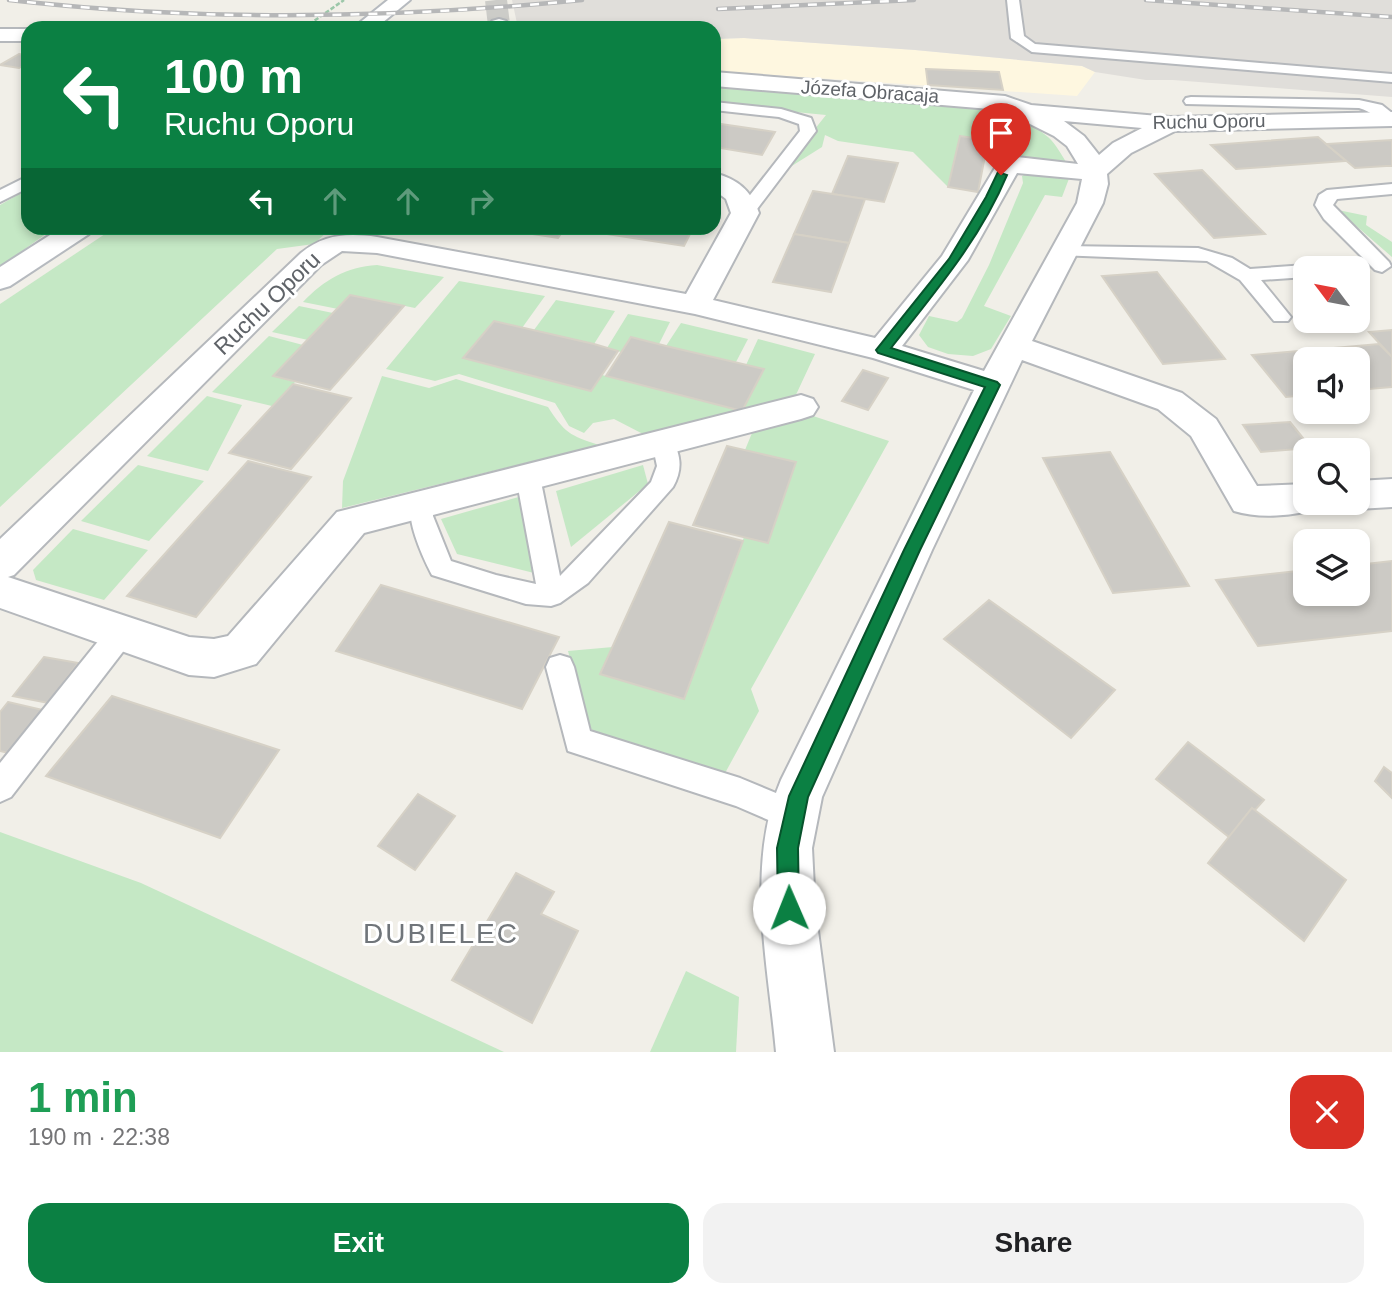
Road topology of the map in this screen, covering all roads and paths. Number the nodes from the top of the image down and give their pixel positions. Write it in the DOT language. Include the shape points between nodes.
graph roads {
  1 [pos="344,0"];
  2 [pos="400,0"];
  3 [pos="1013,0"];
  4 [pos="313,21"];
  5 [pos="372,21"];
  6 [pos="0,35"];
  7 [pos="21,35"];
  8 [pos="1392,78"];
  9 [pos="721,80"];
  10 [pos="1191,101"];
  11 [pos="721,107"];
  12 [pos="1026,110"];
  13 [pos="1390,118"];
  14 [pos="1170,124"];
  15 [pos="1094,173"];
  16 [pos="721,182"];
  17 [pos="21,185"];
  18 [pos="1392,189"];
  19 [pos="0,197"];
  20 [pos="745,213"];
  21 [pos="68,235"];
  22 [pos="1064,251"];
  23 [pos="1387,266"];
  24 [pos="1293,272"];
  25 [pos="1248,275"];
  26 [pos="0,280"];
  27 [pos="695,305"];
  28 [pos="1281,317"];
  29 [pos="1014,346"];
  30 [pos="882,350"];
  31 [pos="993,385"];
  32 [pos="802,407"];
  33 [pos="663,443"];
  34 [pos="528,477"];
  35 [pos="1392,493"];
  36 [pos="1370,494"];
  37 [pos="1293,499"];
  38 [pos="421,504"];
  39 [pos="0,564"];
  40 [pos="0,591"];
  41 [pos="551,595"];
  42 [pos="122,632"];
  43 [pos="561,667"];
  44 [pos="0,788"];
  45 [pos="794,816"];
  46 [pos="806,1052"];
  1 -- 4 [label="path"];
  2 -- 5 [label="street"];
  3 -- 8 [label="lane" via="1018,38 1032,48"];
  6 -- 7 [label="street"];
  9 -- 12 [label="street, Józefa Obracaja" via="972,98"];
  10 -- 13 [label="lane" via="1359,104 1377,108"];
  11 -- 20 [label="lane" via="781,113 806,121 808,131"];
  12 -- 14 [label="street, Ruchu Oporu"];
  12 -- 15 [label="street, Józefa Obracaja" via="1087,152"];
  13 -- 14 [label="street, Ruchu Oporu"];
  14 -- 15 [label="street" via="1122,148"];
  15 -- 22 [label="street" via="1090,203"];
  15 -- 30 [label="street" via="1017,165 1007,168 954,260"];
  16 -- 20 [label="street" via="742,200"];
  17 -- 19 [label="lane"];
  18 -- 23 [label="lane" via="1333,194 1324,205"];
  20 -- 27 [label="street"];
  21 -- 26 [label="street"];
  22 -- 25 [label="lane" via="1198,253 1217,257"];
  22 -- 29 [label="street"];
  24 -- 25 [label="lane"];
  25 -- 28 [label="lane"];
  27 -- 30 [label="street, Ruchu Oporu"];
  27 -- 39 [label="street, Ruchu Oporu" via="377,245 324,247"];
  29 -- 31 [label="street"];
  29 -- 37 [label="street" via="1170,401 1203,428 1247,501"];
  30 -- 31 [label="street, Ruchu Oporu"];
  31 -- 45 [label="street" via="810,772"];
  32 -- 33 [label="street"];
  33 -- 34 [label="street"];
  33 -- 41 [label="lane" via="669,471 659,489 574,579"];
  34 -- 38 [label="street"];
  34 -- 41 [label="lane"];
  35 -- 36 [label="street"];
  38 -- 41 [label="lane" via="421,516 441,568 527,593"];
  38 -- 42 [label="street" via="351,522 241,652 214,658 189,656"];
  40 -- 42 [label="street"];
  42 -- 44 [label="lane"];
  43 -- 45 [label="lane" via="579,741 740,793"];
  45 -- 46 [label="street" via="787,848 789,908"];
}
